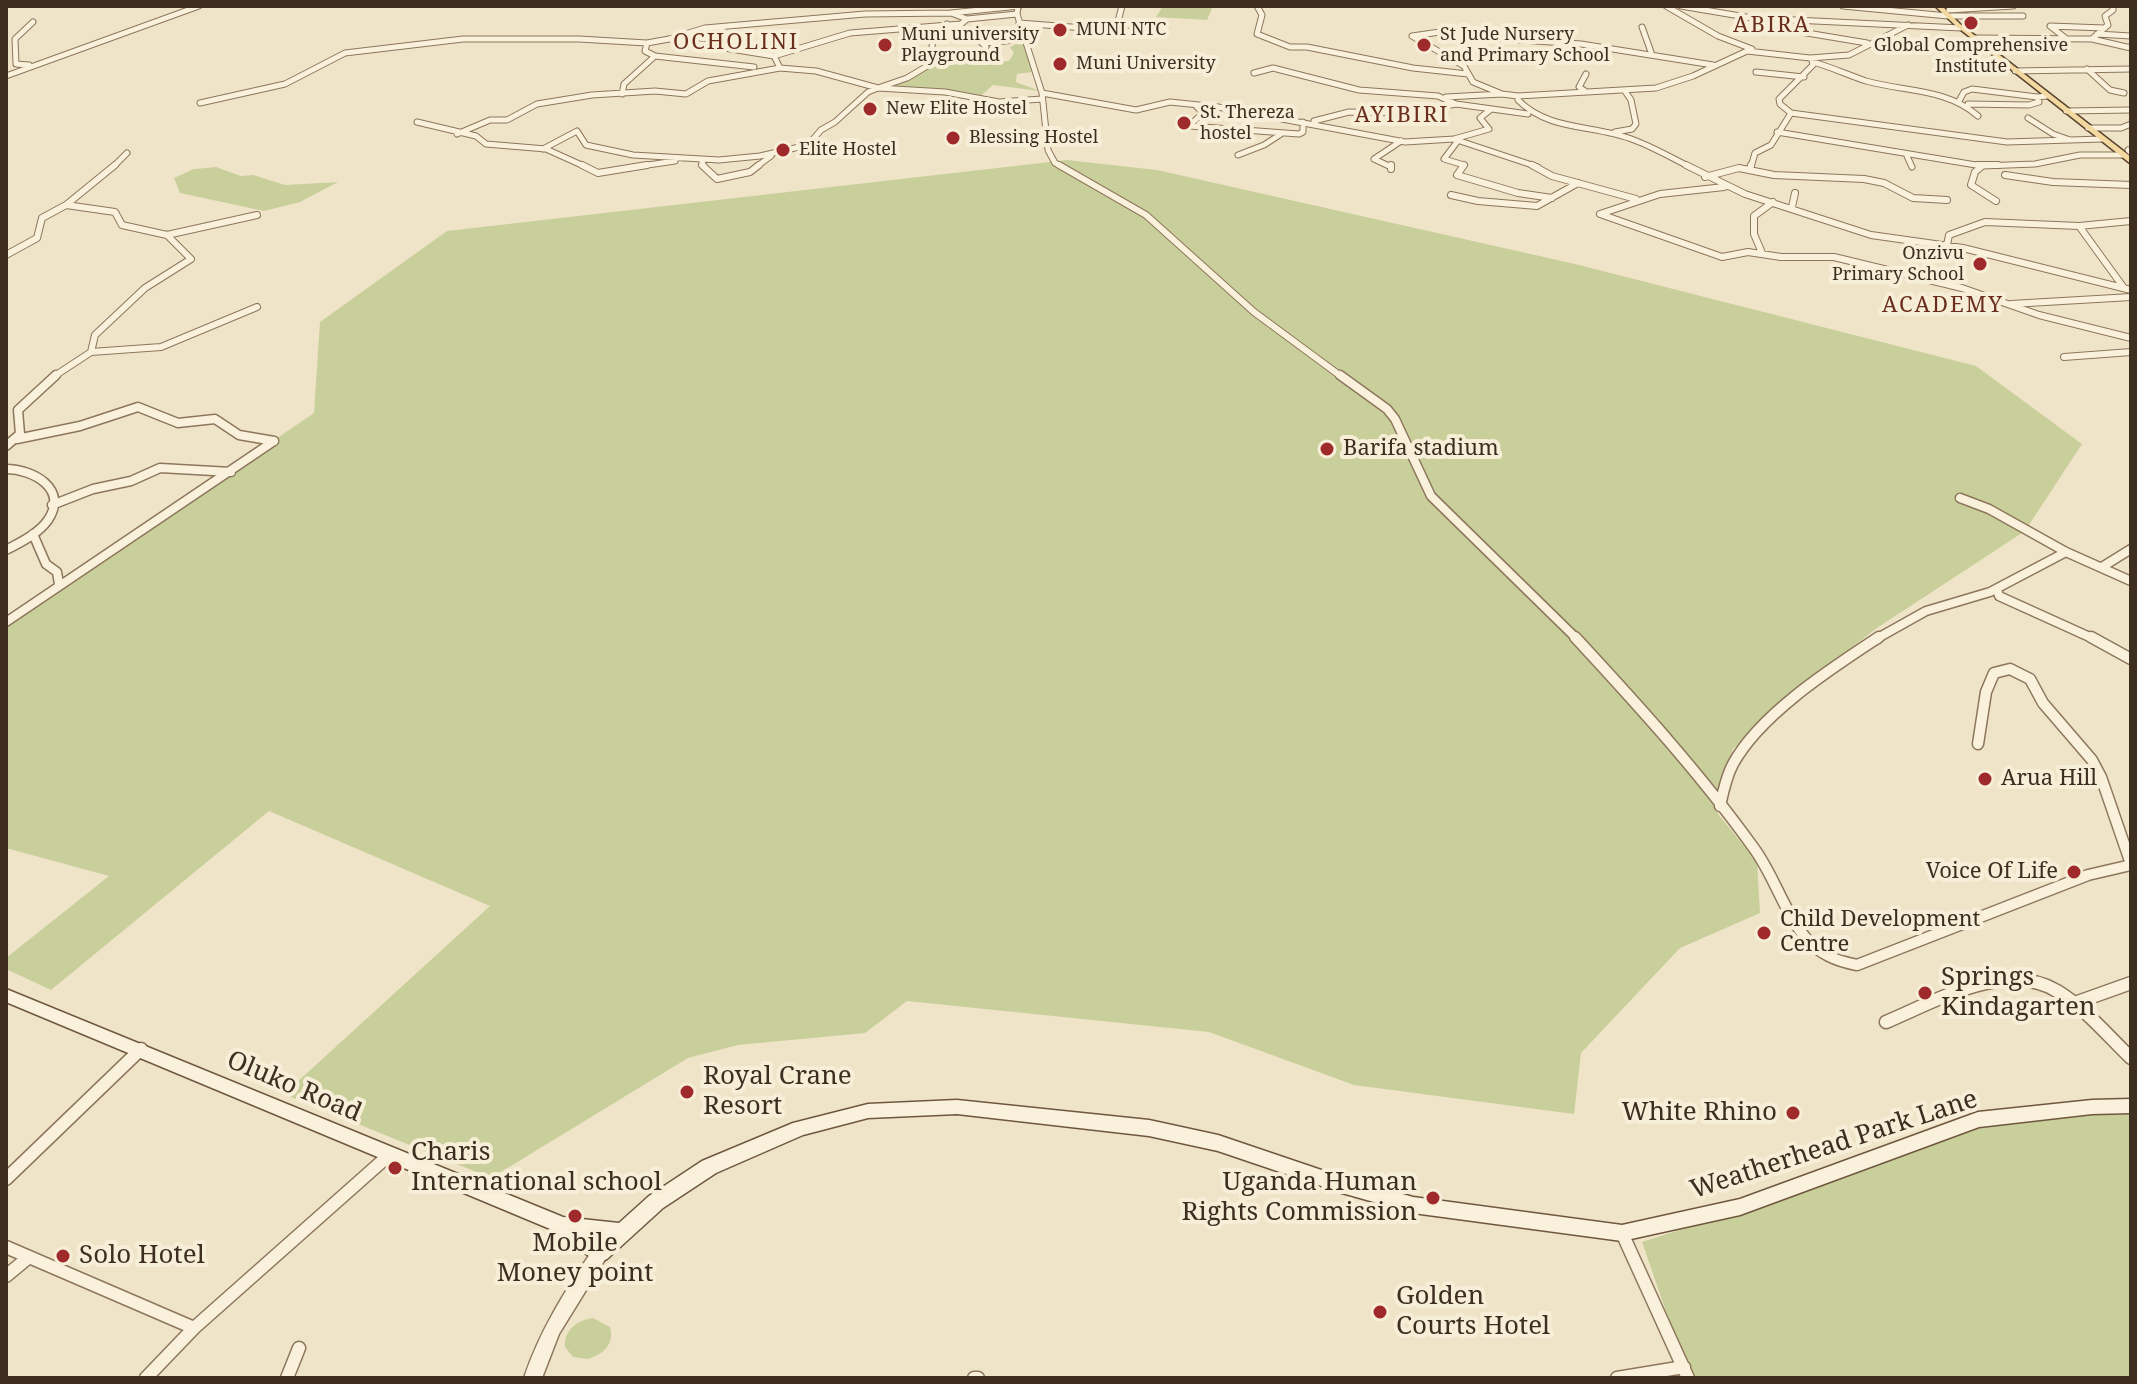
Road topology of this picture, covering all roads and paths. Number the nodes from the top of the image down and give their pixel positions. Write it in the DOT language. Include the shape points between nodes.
graph roads {
  1 [pos="199,6"];
  2 [pos="930,6"];
  3 [pos="1017,6"];
  4 [pos="1122,6"];
  5 [pos="1257,6"];
  6 [pos="1666,6"];
  7 [pos="1681,6"];
  8 [pos="1843,6"];
  9 [pos="1885,6"];
  10 [pos="2013,6"];
  11 [pos="2113,6"];
  12 [pos="1691,8"];
  13 [pos="1765,10"];
  14 [pos="1943,11"];
  15 [pos="938,13"];
  16 [pos="951,13"];
  17 [pos="1017,14"];
  18 [pos="1682,15"];
  19 [pos="2023,16"];
  20 [pos="967,19"];
  21 [pos="1764,19"];
  22 [pos="33,22"];
  23 [pos="1019,23"];
  24 [pos="947,24"];
  25 [pos="1908,25"];
  26 [pos="1642,27"];
  27 [pos="1961,28"];
  28 [pos="2104,28"];
  29 [pos="1116,29"];
  30 [pos="1801,32"];
  31 [pos="1163,34"];
  32 [pos="2094,36"];
  33 [pos="2131,36"];
  34 [pos="6,38"];
  35 [pos="1974,38"];
  36 [pos="15,39"];
  37 [pos="669,39"];
  38 [pos="1024,39"];
  39 [pos="2068,40"];
  40 [pos="647,43"];
  41 [pos="1867,43"];
  42 [pos="986,47"];
  43 [pos="2131,48"];
  44 [pos="1757,51"];
  45 [pos="1651,52"];
  46 [pos="655,56"];
  47 [pos="774,56"];
  48 [pos="1812,60"];
  49 [pos="31,65"];
  50 [pos="1713,65"];
  51 [pos="771,68"];
  52 [pos="780,68"];
  53 [pos="2083,68"];
  54 [pos="2131,69"];
  55 [pos="2015,71"];
  56 [pos="1756,72"];
  57 [pos="1254,73"];
  58 [pos="1468,74"];
  59 [pos="1586,74"];
  60 [pos="6,76"];
  61 [pos="1804,77"];
  62 [pos="878,88"];
  63 [pos="1625,91"];
  64 [pos="1589,92"];
  65 [pos="2124,93"];
  66 [pos="622,94"];
  67 [pos="1502,94"];
  68 [pos="1042,96"];
  69 [pos="1518,96"];
  70 [pos="2047,96"];
  71 [pos="1446,97"];
  72 [pos="2037,97"];
  73 [pos="200,103"];
  74 [pos="1962,103"];
  75 [pos="1456,104"];
  76 [pos="1196,106"];
  77 [pos="1490,110"];
  78 [pos="2131,110"];
  79 [pos="2066,111"];
  80 [pos="1791,113"];
  81 [pos="1532,114"];
  82 [pos="1978,116"];
  83 [pos="2028,118"];
  84 [pos="417,122"];
  85 [pos="1306,122"];
  86 [pos="2131,124"];
  87 [pos="2088,128"];
  88 [pos="1777,132"];
  89 [pos="1612,133"];
  90 [pos="457,134"];
  91 [pos="1281,134"];
  92 [pos="2102,139"];
  93 [pos="1456,140"];
  94 [pos="1401,141"];
  95 [pos="2074,141"];
  96 [pos="543,149"];
  97 [pos="127,153"];
  98 [pos="774,155"];
  99 [pos="1238,155"];
  100 [pos="2128,155"];
  101 [pos="1907,156"];
  102 [pos="681,157"];
  103 [pos="701,159"];
  104 [pos="1982,166"];
  105 [pos="1912,167"];
  106 [pos="1391,169"];
  107 [pos="1750,169"];
  108 [pos="2005,175"];
  109 [pos="1705,177"];
  110 [pos="1578,183"];
  111 [pos="2131,185"];
  112 [pos="1728,187"];
  113 [pos="1795,193"];
  114 [pos="1451,195"];
  115 [pos="1552,198"];
  116 [pos="1636,199"];
  117 [pos="1947,200"];
  118 [pos="1996,201"];
  119 [pos="1773,202"];
  120 [pos="66,205"];
  121 [pos="1792,207"];
  122 [pos="257,215"];
  123 [pos="2131,221"];
  124 [pos="2079,226"];
  125 [pos="167,235"];
  126 [pos="1947,245"];
  127 [pos="1762,253"];
  128 [pos="6,255"];
  129 [pos="2127,289"];
  130 [pos="2131,297"];
  131 [pos="2007,304"];
  132 [pos="257,307"];
  133 [pos="2131,338"];
  134 [pos="91,352"];
  135 [pos="2131,352"];
  136 [pos="2064,357"];
  137 [pos="16,439"];
  138 [pos="6,446"];
  139 [pos="6,469"];
  140 [pos="231,472"];
  141 [pos="1960,498"];
  142 [pos="52,505"];
  143 [pos="33,534"];
  144 [pos="2131,549"];
  145 [pos="6,550"];
  146 [pos="2066,552"];
  147 [pos="2102,567"];
  148 [pos="2131,581"];
  149 [pos="59,584"];
  150 [pos="1997,589"];
  151 [pos="6,622"];
  152 [pos="2131,659"];
  153 [pos="1978,744"];
  154 [pos="1720,806"];
  155 [pos="2131,864"];
  156 [pos="2131,983"];
  157 [pos="6,995"];
  158 [pos="2072,1004"];
  159 [pos="1886,1022"];
  160 [pos="141,1049"];
  161 [pos="2131,1058"];
  162 [pos="2131,1106"];
  163 [pos="388,1156"];
  164 [pos="6,1179"];
  165 [pos="562,1225"];
  166 [pos="620,1232"];
  167 [pos="1622,1233"];
  168 [pos="6,1247"];
  169 [pos="600,1253"];
  170 [pos="29,1257"];
  171 [pos="6,1276"];
  172 [pos="194,1328"];
  173 [pos="299,1348"];
  174 [pos="1686,1372"];
  175 [pos="146,1378"];
  176 [pos="287,1378"];
  177 [pos="533,1378"];
  178 [pos="1617,1378"];
  1 -- 49 [label="street"];
  2 -- 15 [label="street"];
  3 -- 16 [label="street"];
  3 -- 17 [label="street"];
  4 -- 29 [label="street"];
  5 -- 58 [label="street" via="1262,15 1257,34 1287,46"];
  6 -- 18 [label="street"];
  7 -- 12 [label="street"];
  8 -- 14 [label="street"];
  9 -- 14 [label="street"];
  10 -- 14 [label="street"];
  11 -- 28 [label="street"];
  12 -- 18 [label="street"];
  12 -- 21 [label="street"];
  13 -- 21 [label="street"];
  14 -- 19 [label="street"];
  14 -- 27 [label="main road"];
  15 -- 16 [label="street"];
  15 -- 37 [label="street" via="730,26"];
  16 -- 20 [label="street"];
  17 -- 20 [label="street"];
  17 -- 23 [label="street"];
  18 -- 44 [label="street"];
  20 -- 24 [label="street"];
  21 -- 25 [label="street"];
  22 -- 36 [label="street"];
  23 -- 31 [label="street"];
  23 -- 38 [label="street"];
  24 -- 47 [label="street" via="850,33"];
  24 -- 62 [label="street" via="933,33 932,48 939,59"];
  25 -- 27 [label="street"];
  25 -- 41 [label="street"];
  26 -- 45 [label="street"];
  27 -- 35 [label="main road"];
  28 -- 32 [label="street"];
  28 -- 39 [label="street" via="2050,26"];
  30 -- 41 [label="street"];
  32 -- 33 [label="street"];
  32 -- 39 [label="street"];
  32 -- 43 [label="street"];
  34 -- 36 [label="street"];
  35 -- 39 [label="street"];
  35 -- 55 [label="main road"];
  36 -- 49 [label="street" via="16,64"];
  37 -- 40 [label="street"];
  37 -- 47 [label="street"];
  38 -- 42 [label="street" via="978,39"];
  38 -- 68 [label="street"];
  40 -- 46 [label="street" via="645,51"];
  40 -- 73 [label="street" via="483,38 356,51 285,84"];
  41 -- 48 [label="street" via="1849,55"];
  44 -- 48 [label="street"];
  44 -- 50 [label="street"];
  45 -- 50 [label="street"];
  45 -- 58 [label="street" via="1442,32 1412,36 1455,60"];
  46 -- 51 [label="street"];
  46 -- 66 [label="street" via="624,84"];
  47 -- 52 [label="street"];
  48 -- 61 [label="street"];
  48 -- 74 [label="street" via="1872,82"];
  49 -- 60 [label="street"];
  50 -- 63 [label="street" via="1663,86"];
  51 -- 52 [label="street"];
  51 -- 66 [label="street" via="708,81 689,93"];
  52 -- 62 [label="street" via="816,71"];
  53 -- 54 [label="street"];
  53 -- 55 [label="street"];
  53 -- 65 [label="street" via="2110,90"];
  55 -- 70 [label="main road"];
  56 -- 61 [label="street"];
  57 -- 71 [label="street" via="1273,68 1359,90"];
  58 -- 67 [label="street" via="1473,82"];
  59 -- 64 [label="street" via="1579,87"];
  61 -- 80 [label="street" via="1779,100"];
  62 -- 68 [label="street" via="999,102"];
  62 -- 98 [label="street" via="808,145"];
  63 -- 64 [label="street"];
  63 -- 89 [label="street" via="1636,124"];
  64 -- 69 [label="street"];
  66 -- 90 [label="street" via="537,104 507,120 490,120"];
  67 -- 69 [label="street"];
  67 -- 71 [label="street"];
  68 -- 76 [label="street" via="1136,110 1164,102"];
  68 -- 154 [label="street" via="1050,157 1146,215 1254,312 1392,414 1431,496 1614,678"];
  69 -- 81 [label="street"];
  70 -- 72 [label="street"];
  70 -- 79 [label="main road"];
  71 -- 75 [label="street"];
  72 -- 74 [label="street" via="2034,105"];
  72 -- 74 [label="street" via="1972,89 1965,91"];
  74 -- 82 [label="street"];
  75 -- 77 [label="street"];
  75 -- 85 [label="street" via="1411,113 1349,112"];
  76 -- 85 [label="street"];
  76 -- 91 [label="street" via="1203,113 1191,126"];
  77 -- 81 [label="street"];
  77 -- 93 [label="street" via="1480,118 1489,129"];
  78 -- 79 [label="street"];
  79 -- 87 [label="main road"];
  80 -- 88 [label="street"];
  80 -- 95 [label="street" via="1999,141"];
  81 -- 89 [label="street" via="1570,128"];
  83 -- 95 [label="street"];
  84 -- 90 [label="street"];
  85 -- 91 [label="street" via="1301,133"];
  85 -- 94 [label="street"];
  86 -- 87 [label="street"];
  87 -- 92 [label="main road"];
  88 -- 101 [label="street"];
  88 -- 107 [label="street" via="1771,145 1755,152"];
  89 -- 109 [label="street" via="1659,150"];
  90 -- 96 [label="street" via="476,136 486,144"];
  91 -- 99 [label="street"];
  92 -- 95 [label="street"];
  92 -- 100 [label="main road"];
  93 -- 94 [label="street"];
  93 -- 110 [label="street"];
  93 -- 115 [label="street" via="1444,159 1464,165 1457,175"];
  94 -- 106 [label="street" via="1374,159"];
  96 -- 102 [label="street" via="598,173"];
  96 -- 102 [label="street" via="577,131 584,144 623,154"];
  97 -- 120 [label="street"];
  98 -- 103 [label="street"];
  98 -- 103 [label="street" via="750,172 717,179"];
  100 -- 104 [label="street"];
  101 -- 104 [label="street"];
  101 -- 105 [label="street"];
  102 -- 103 [label="street"];
  104 -- 118 [label="street" via="1971,185"];
  107 -- 109 [label="street"];
  107 -- 117 [label="street" via="1876,181 1913,198"];
  108 -- 111 [label="street"];
  109 -- 112 [label="street"];
  110 -- 115 [label="street"];
  110 -- 116 [label="street"];
  112 -- 116 [label="street" via="1668,190"];
  112 -- 119 [label="street"];
  113 -- 121 [label="street"];
  114 -- 115 [label="street" via="1533,206"];
  116 -- 127 [label="street" via="1600,214 1722,257"];
  119 -- 121 [label="street"];
  119 -- 127 [label="street" via="1754,216"];
  120 -- 125 [label="street" via="115,212 122,225"];
  120 -- 128 [label="street" via="42,218 37,238"];
  121 -- 126 [label="street" via="1871,235"];
  122 -- 125 [label="street"];
  123 -- 124 [label="street"];
  124 -- 126 [label="street" via="1985,222 1949,235"];
  124 -- 129 [label="street"];
  125 -- 134 [label="street" via="191,259 125,305 95,335"];
  126 -- 129 [label="street"];
  127 -- 131 [label="street" via="1845,260"];
  130 -- 131 [label="street"];
  131 -- 133 [label="street"];
  132 -- 134 [label="street" via="168,345"];
  134 -- 137 [label="street" via="52,377 18,410"];
  135 -- 136 [label="street"];
  137 -- 138 [label="street"];
  137 -- 140 [label="street" via="138,407 178,423 217,419 239,435 274,441"];
  139 -- 142 [label="street" via="27,469 41,477"];
  140 -- 142 [label="street" via="160,468"];
  140 -- 149 [label="street"];
  141 -- 146 [label="street"];
  142 -- 143 [label="street" via="51,514"];
  143 -- 145 [label="street"];
  143 -- 149 [label="street"];
  144 -- 147 [label="street"];
  146 -- 147 [label="street"];
  146 -- 150 [label="street"];
  147 -- 148 [label="street"];
  149 -- 151 [label="street"];
  150 -- 152 [label="street" via="1999,596"];
  150 -- 154 [label="street" via="1897,624 1798,698 1739,754"];
  153 -- 155 [label="street" via="1994,673 2010,669 2030,679 2043,703 2092,760"];
  154 -- 155 [label="street" via="1764,862 1795,923 1815,949 1841,964 1857,965 2088,875"];
  156 -- 158 [label="street"];
  157 -- 160 [label="main road, Oluko Road"];
  158 -- 159 [label="street" via="2043,984 2010,978"];
  158 -- 161 [label="street"];
  160 -- 163 [label="main road, Oluko Road"];
  160 -- 164 [label="street"];
  162 -- 167 [label="main road, Weatherhead Park Lane" via="1978,1120 1740,1207"];
  163 -- 165 [label="main road, Oluko Road"];
  163 -- 172 [label="street"];
  165 -- 166 [label="main road, Oluko Road"];
  165 -- 169 [label="main road, Oluko Road"];
  166 -- 167 [label="main road, Weatherhead Park Lane" via="709,1167 800,1128 868,1111 957,1107 1160,1130 1218,1143 1413,1205"];
  166 -- 169 [label="main road, Weatherhead Park Lane"];
  167 -- 174 [label="street"];
  168 -- 170 [label="street"];
  169 -- 177 [label="street, Weatherhead Park Lane" via="559,1316"];
  170 -- 171 [label="street"];
  170 -- 172 [label="street"];
  172 -- 175 [label="street"];
  173 -- 176 [label="street"];
  174 -- 178 [label="street"];
}
